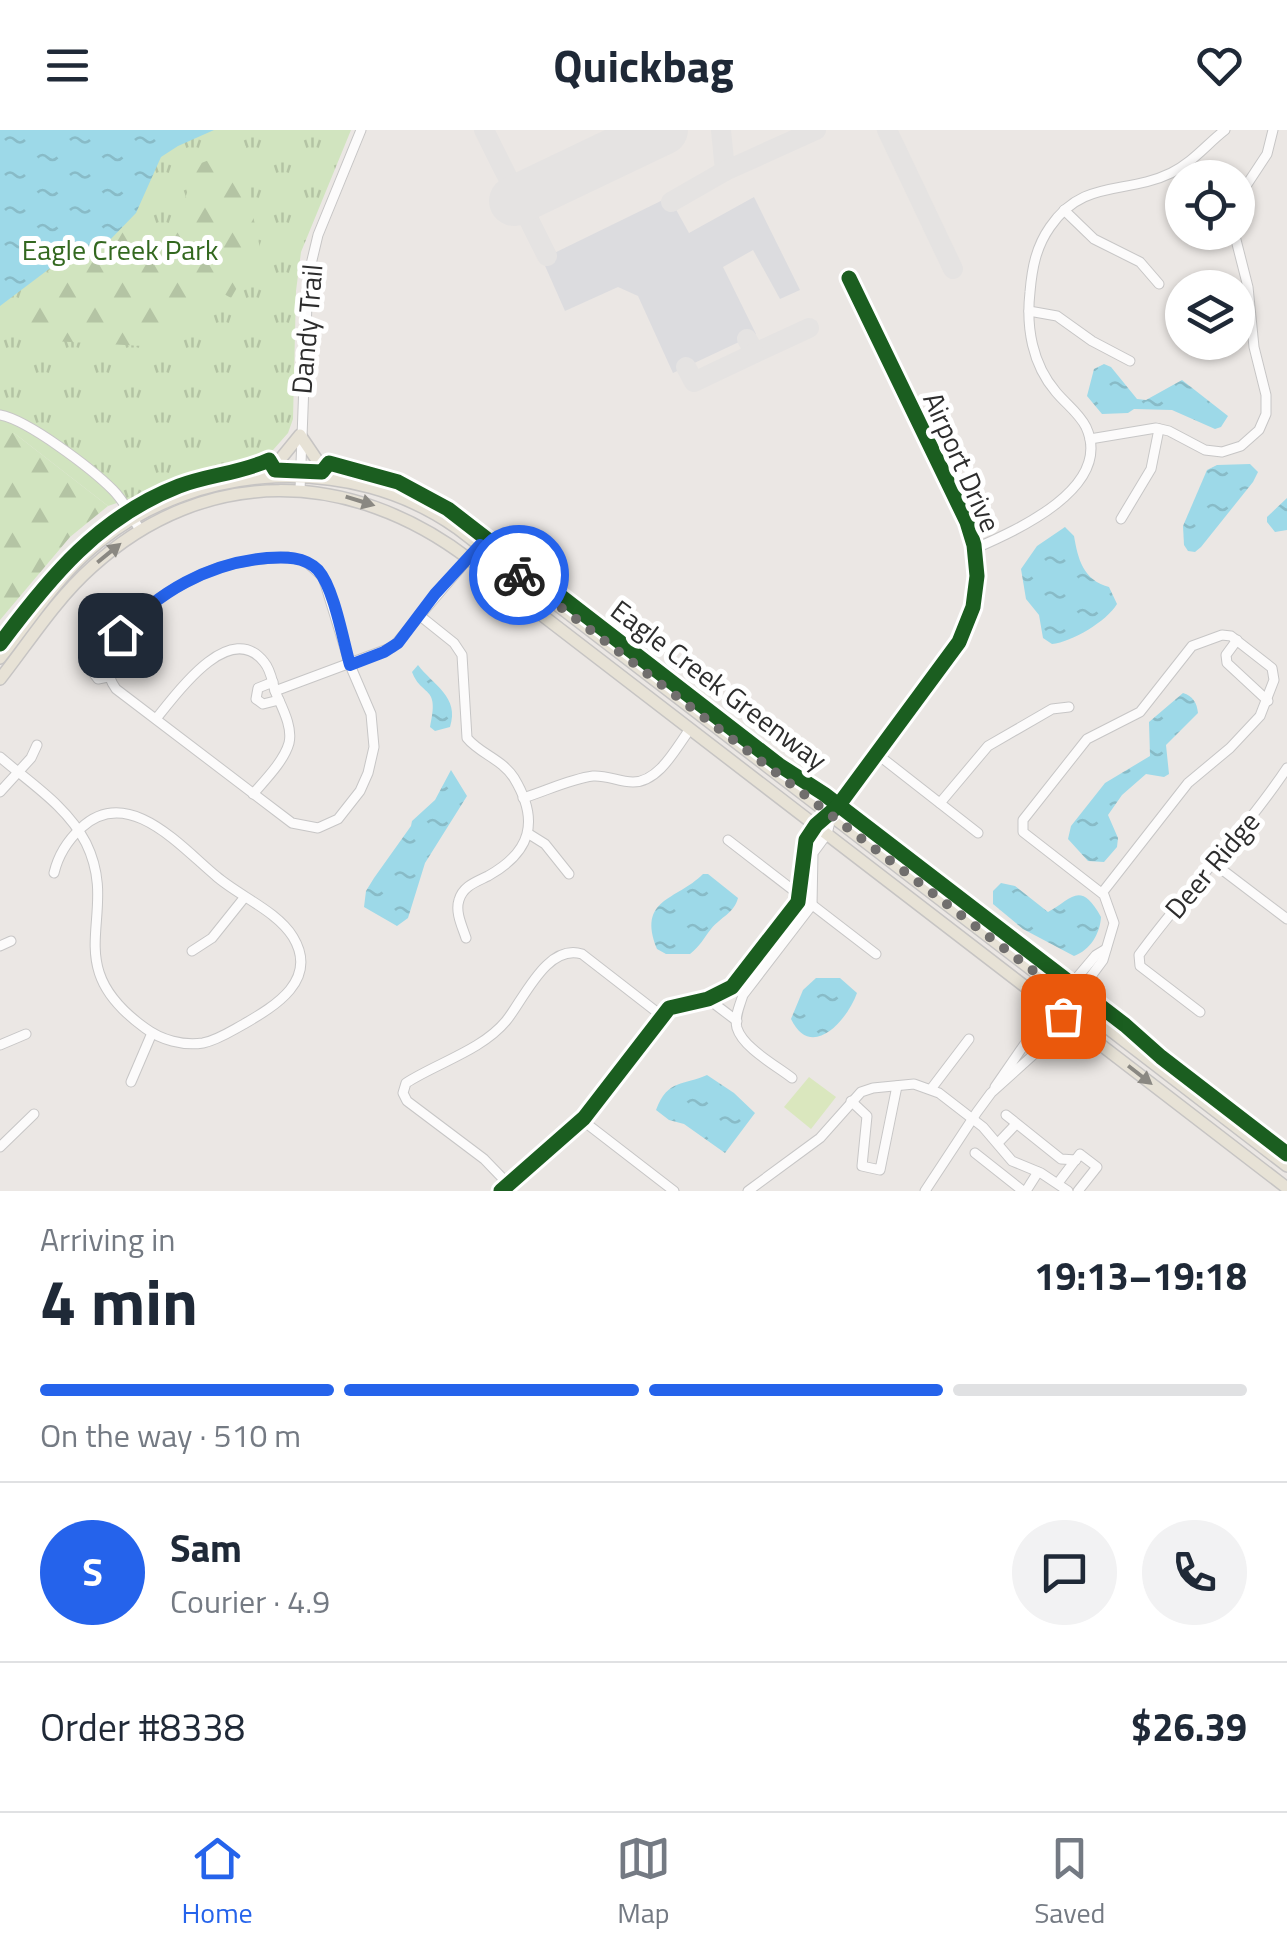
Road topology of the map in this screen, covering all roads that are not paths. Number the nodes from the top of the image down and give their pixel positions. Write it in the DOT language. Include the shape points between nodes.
graph roads {
  1 [pos="361,130"];
  2 [pos="1224,130"];
  3 [pos="1274,130"];
  4 [pos="1255,172"];
  5 [pos="1064,210"];
  6 [pos="1239,250"];
  7 [pos="849,278"];
  8 [pos="1160,284"];
  9 [pos="1028,312"];
  10 [pos="1130,361"];
  11 [pos="0,415"];
  12 [pos="1160,429"];
  13 [pos="300,435"];
  14 [pos="1090,438"];
  15 [pos="244,479"];
  16 [pos="300,483"];
  17 [pos="371,488"];
  18 [pos="1121,519"];
  19 [pos="136,524"];
  20 [pos="480,545"];
  21 [pos="974,549"];
  22 [pos="469,559"];
  23 [pos="419,615"];
  24 [pos="1237,640"];
  25 [pos="0,658"];
  26 [pos="350,665"];
  27 [pos="0,680"];
  28 [pos="276,691"];
  29 [pos="1268,701"];
  30 [pos="1069,707"];
  31 [pos="156,719"];
  32 [pos="690,729"];
  33 [pos="37,745"];
  34 [pos="877,754"];
  35 [pos="0,757"];
  36 [pos="1287,768"];
  37 [pos="18,773"];
  38 [pos="0,792"];
  39 [pos="253,794"];
  40 [pos="524,798"];
  41 [pos="940,804"];
  42 [pos="832,814"];
  43 [pos="816,824"];
  44 [pos="78,830"];
  45 [pos="978,833"];
  46 [pos="528,834"];
  47 [pos="827,834"];
  48 [pos="728,840"];
  49 [pos="1212,862"];
  50 [pos="54,873"];
  51 [pos="569,874"];
  52 [pos="1102,893"];
  53 [pos="800,897"];
  54 [pos="244,898"];
  55 [pos="812,906"];
  56 [pos="1287,919"];
  57 [pos="466,938"];
  58 [pos="192,951"];
  59 [pos="876,954"];
  60 [pos="732,987"];
  61 [pos="743,995"];
  62 [pos="1069,998"];
  63 [pos="708,999"];
  64 [pos="1057,1012"];
  65 [pos="1200,1012"];
  66 [pos="662,1016"];
  67 [pos="736,1021"];
  68 [pos="152,1033"];
  69 [pos="26,1034"];
  70 [pos="968,1039"];
  71 [pos="0,1045"];
  72 [pos="792,1078"];
  73 [pos="130,1082"];
  74 [pos="897,1086"];
  75 [pos="931,1089"];
  76 [pos="851,1102"];
  77 [pos="34,1114"];
  78 [pos="1006,1115"];
  79 [pos="972,1118"];
  80 [pos="867,1119"];
  81 [pos="582,1120"];
  82 [pos="888,1122"];
  83 [pos="1016,1124"];
  84 [pos="998,1143"];
  85 [pos="0,1147"];
  86 [pos="975,1153"];
  87 [pos="1076,1160"];
  88 [pos="1287,1166"];
  89 [pos="1038,1172"];
  90 [pos="1058,1184"];
  91 [pos="505,1188"];
  92 [pos="1287,1188"];
  93 [pos="674,1191"];
  94 [pos="748,1191"];
  95 [pos="925,1191"];
  96 [pos="1025,1191"];
  97 [pos="1068,1191"];
  98 [pos="1078,1191"];
  1 -- 13 [label="street, Dandy Trail" via="310,264"];
  2 -- 5 [label="street" via="1171,173 1100,189"];
  3 -- 4 [label="street"];
  5 -- 8 [label="street" via="1094,238 1140,262"];
  5 -- 9 [label="street" via="1038,250"];
  6 -- 12 [label="street" via="1265,418 1250,440 1222,452"];
  7 -- 21 [label="street, Airport Drive"];
  9 -- 10 [label="street" via="1057,316"];
  9 -- 14 [label="street" via="1041,368"];
  11 -- 19 [label="street" via="28,425 97,476"];
  12 -- 14 [label="street"];
  12 -- 18 [label="street" via="1148,476"];
  13 -- 15 [label="main road" via="278,462"];
  13 -- 16 [label="street, Dandy Trail"];
  13 -- 17 [label="main road" via="321,466"];
  14 -- 21 [label="street" via="1084,472 1051,509"];
  15 -- 16 [label="main road"];
  15 -- 19 [label="main road" via="190,492"];
  16 -- 17 [label="main road"];
  16 -- 19 [label="main road" via="214,499"];
  16 -- 22 [label="main road, one-way" via="389,510"];
  17 -- 20 [label="main road" via="425,509"];
  19 -- 25 [label="main road" via="97,544 65,574"];
  27 -- 19 [label="main road, one-way" via="79,579"];
  20 -- 22 [label="street"];
  20 -- 42 [label="main road"];
  21 -- 34 [label="street, Airport Drive" via="976,586 964,632"];
  22 -- 23 [label="street"];
  22 -- 32 [label="main road"];
  23 -- 26 [label="street" via="393,647"];
  23 -- 40 [label="street" via="462,655 467,738 509,772"];
  24 -- 29 [label="street" via="1272,668"];
  24 -- 29 [label="street" via="1227,663"];
  24 -- 52 [label="street" via="1223,634 1192,646 1140,712 1086,738 1023,820 1023,832"];
  26 -- 28 [label="street"];
  26 -- 31 [label="street" via="321,574 292,558 245,561 170,591 113,643 107,669 116,689"];
  26 -- 39 [label="street" via="371,714 373,757 343,814 318,828 292,823"];
  28 -- 28 [label="street" via="263,704 255,697 260,687"];
  28 -- 31 [label="street" via="258,655 230,650 193,674"];
  28 -- 39 [label="street" via="290,742"];
  29 -- 52 [label="street" via="1230,748 1188,783"];
  30 -- 41 [label="street" via="1052,709 988,746"];
  31 -- 39 [label="street"];
  32 -- 40 [label="street" via="647,779 590,776"];
  32 -- 43 [label="main road"];
  33 -- 37 [label="street"];
  34 -- 41 [label="street"];
  34 -- 42 [label="street, Airport Drive"];
  35 -- 37 [label="street"];
  36 -- 49 [label="street, Deer Ridge"];
  37 -- 38 [label="street"];
  37 -- 44 [label="street"];
  40 -- 46 [label="street"];
  41 -- 45 [label="street"];
  42 -- 43 [label="street"];
  42 -- 47 [label="street"];
  42 -- 62 [label="main road"];
  43 -- 47 [label="main road"];
  43 -- 53 [label="street" via="802,857"];
  44 -- 50 [label="street"];
  44 -- 54 [label="street" via="108,814 144,818"];
  44 -- 68 [label="street" via="98,886 97,971"];
  46 -- 51 [label="street"];
  46 -- 57 [label="street" via="508,862 462,892 458,909"];
  47 -- 55 [label="street" via="813,853"];
  47 -- 64 [label="main road"];
  48 -- 53 [label="street"];
  49 -- 56 [label="street"];
  49 -- 65 [label="street, Deer Ridge" via="1138,961"];
  52 -- 62 [label="street" via="1114,923 1106,949"];
  53 -- 55 [label="street"];
  53 -- 60 [label="street"];
  54 -- 58 [label="street" via="214,936"];
  54 -- 68 [label="street" via="284,926 297,945 298,974 282,1000 208,1042 181,1043"];
  55 -- 59 [label="street"];
  55 -- 61 [label="street"];
  60 -- 61 [label="street"];
  60 -- 63 [label="street"];
  61 -- 67 [label="street"];
  62 -- 64 [label="street"];
  62 -- 88 [label="main road"];
  63 -- 66 [label="street" via="669,1008"];
  63 -- 67 [label="street"];
  64 -- 79 [label="street" via="1007,1066"];
  64 -- 92 [label="main road, one-way"];
  66 -- 81 [label="street"];
  66 -- 91 [label="street" via="585,956 569,951 556,956 497,1030 408,1081 407,1102 484,1159"];
  67 -- 72 [label="street" via="745,1041"];
  68 -- 73 [label="street"];
  69 -- 71 [label="street"];
  70 -- 75 [label="street"];
  74 -- 75 [label="street"];
  74 -- 76 [label="street" via="866,1090"];
  74 -- 82 [label="street"];
  75 -- 79 [label="street"];
  76 -- 80 [label="street"];
  76 -- 94 [label="street" via="820,1138"];
  77 -- 85 [label="street"];
  78 -- 83 [label="street"];
  79 -- 84 [label="street"];
  79 -- 95 [label="street"];
  80 -- 82 [label="street"];
  80 -- 82 [label="street" via="862,1164 878,1170"];
  81 -- 91 [label="street"];
  81 -- 93 [label="street"];
  83 -- 84 [label="street"];
  83 -- 87 [label="street" via="1061,1159"];
  84 -- 89 [label="street" via="1012,1160"];
  86 -- 96 [label="street"];
  87 -- 90 [label="street"];
  87 -- 98 [label="street" via="1080,1154 1097,1167"];
  89 -- 90 [label="street"];
  89 -- 96 [label="street"];
  90 -- 97 [label="street"];
}
